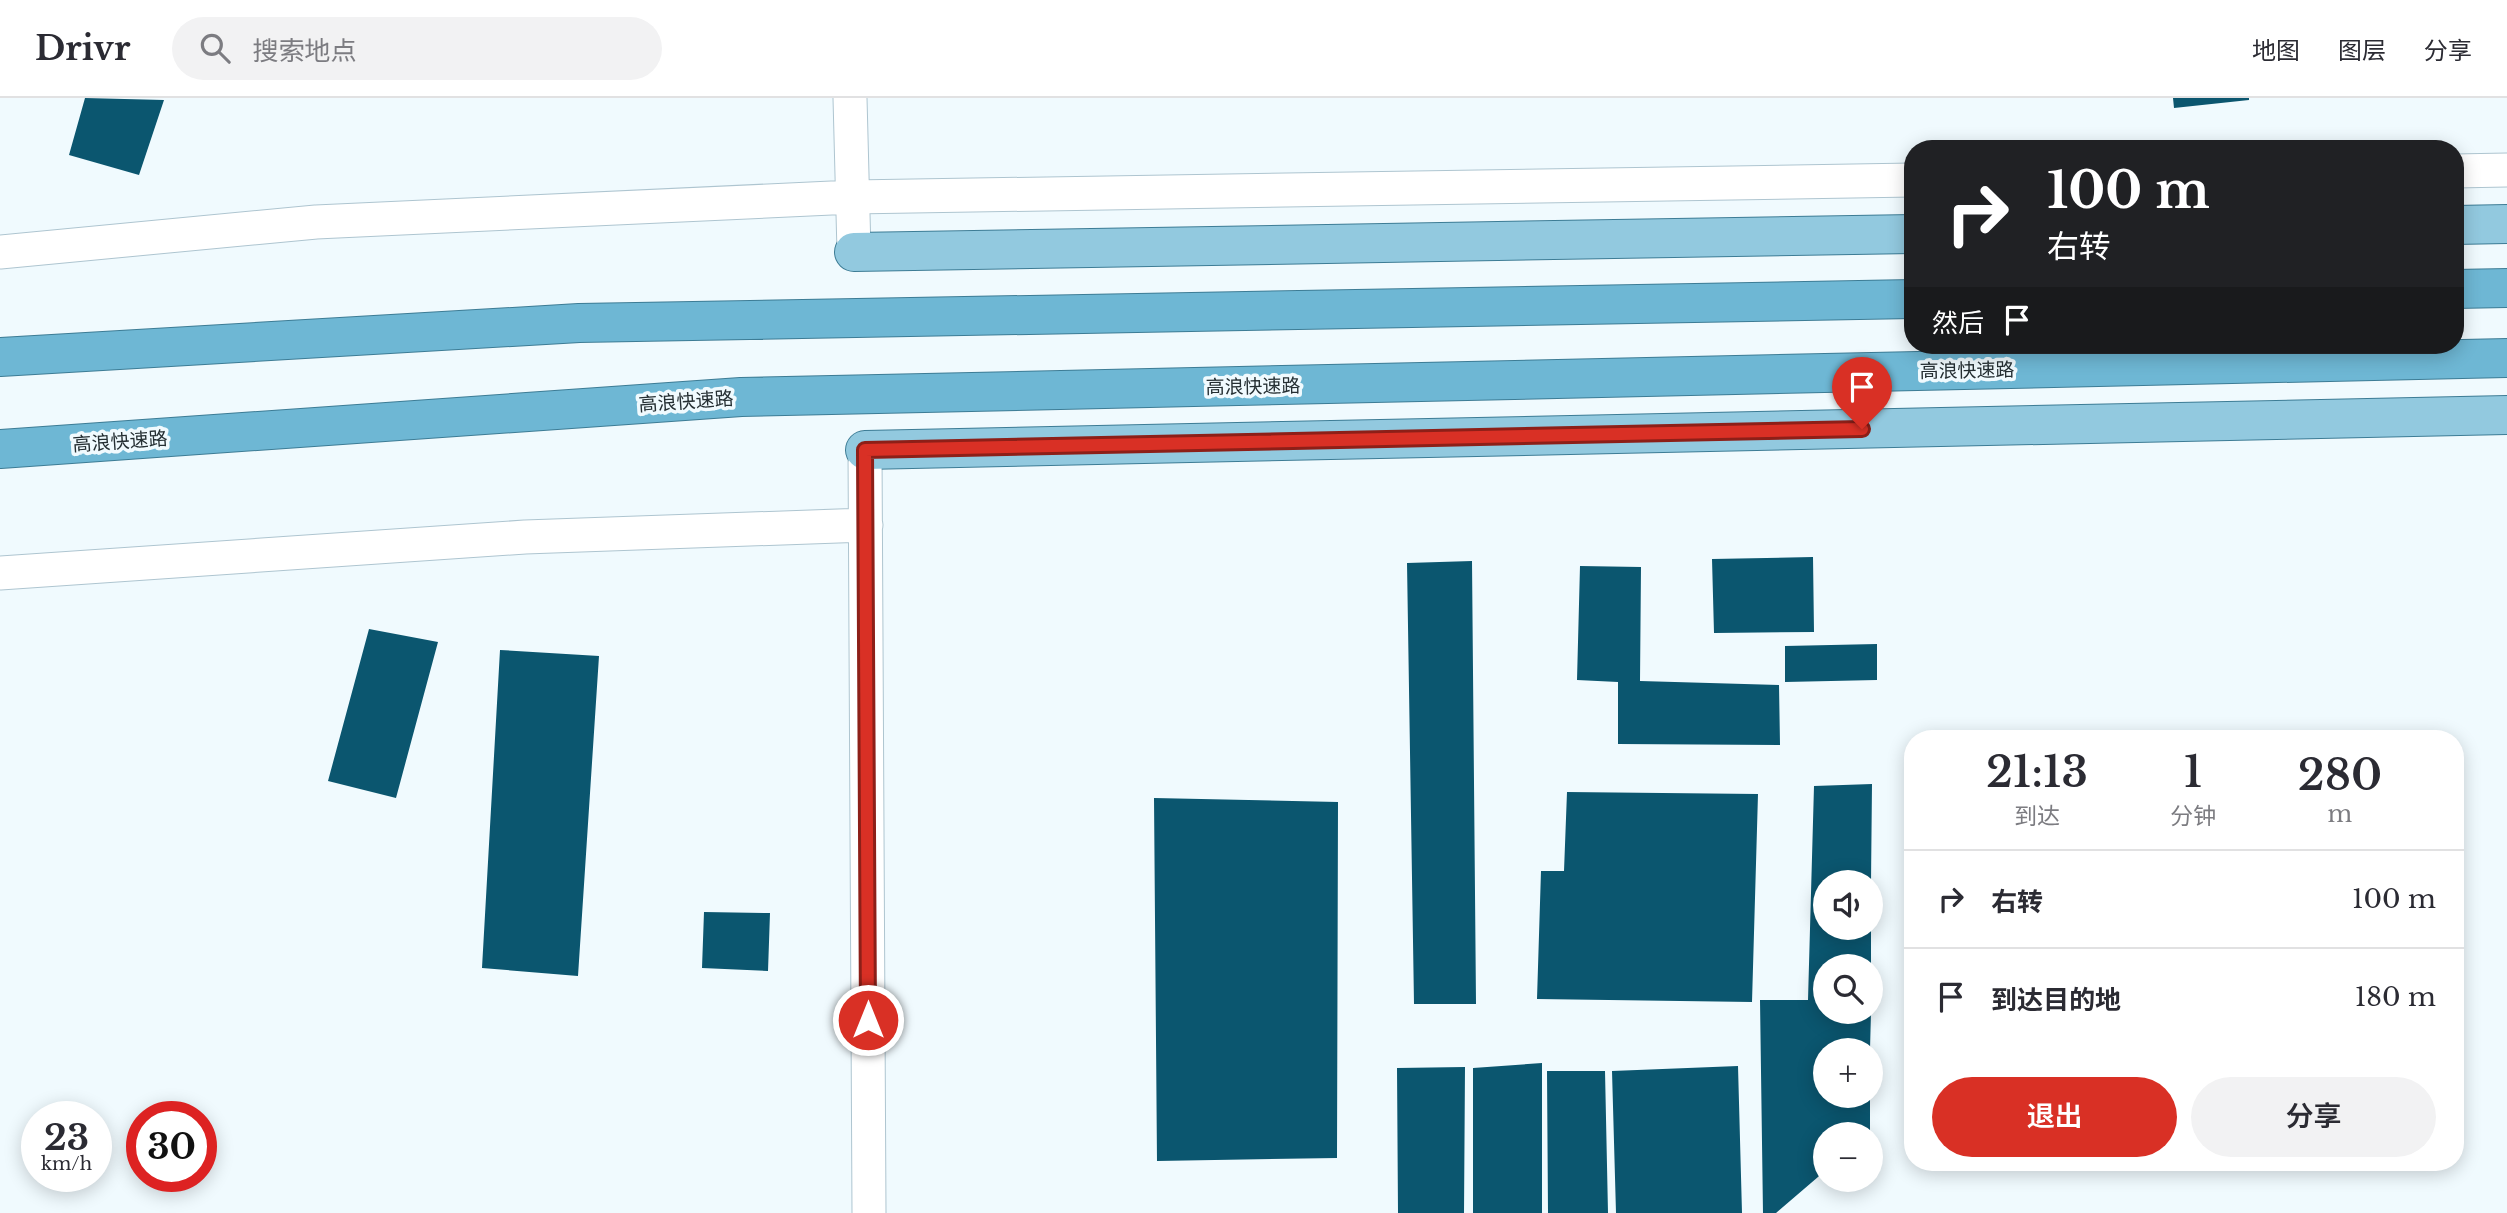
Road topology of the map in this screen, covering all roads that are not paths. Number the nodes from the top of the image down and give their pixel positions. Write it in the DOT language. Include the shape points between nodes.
graph roads {
  1 [pos="850,98"];
  2 [pos="2507,170"];
  3 [pos="2464,171"];
  4 [pos="1904,180"];
  5 [pos="853,197"];
  6 [pos="2464,225"];
  7 [pos="2507,225"];
  8 [pos="1904,234"];
  9 [pos="0,251"];
  10 [pos="854,252"];
  11 [pos="2507,288"];
  12 [pos="2464,289"];
  13 [pos="1904,299"];
  14 [pos="0,357"];
  15 [pos="2507,358"];
  16 [pos="2507,415"];
  17 [pos="0,449"];
  18 [pos="865,450"];
  19 [pos="866,525"];
  20 [pos="0,573"];
  21 [pos="869,1213"];
  1 -- 5 [label="street"];
  2 -- 3 [label="street"];
  4 -- 5 [label="street"];
  5 -- 9 [label="street" via="316,222"];
  5 -- 10 [label="street"];
  6 -- 7 [label="main road"];
  8 -- 10 [label="main road"];
  11 -- 12 [label="highway"];
  13 -- 14 [label="highway" via="579,323"];
  15 -- 17 [label="highway, 高浪快速路" via="741,397"];
  16 -- 18 [label="main road"];
  18 -- 19 [label="street"];
  19 -- 20 [label="street" via="526,537"];
  19 -- 21 [label="street"];
}
